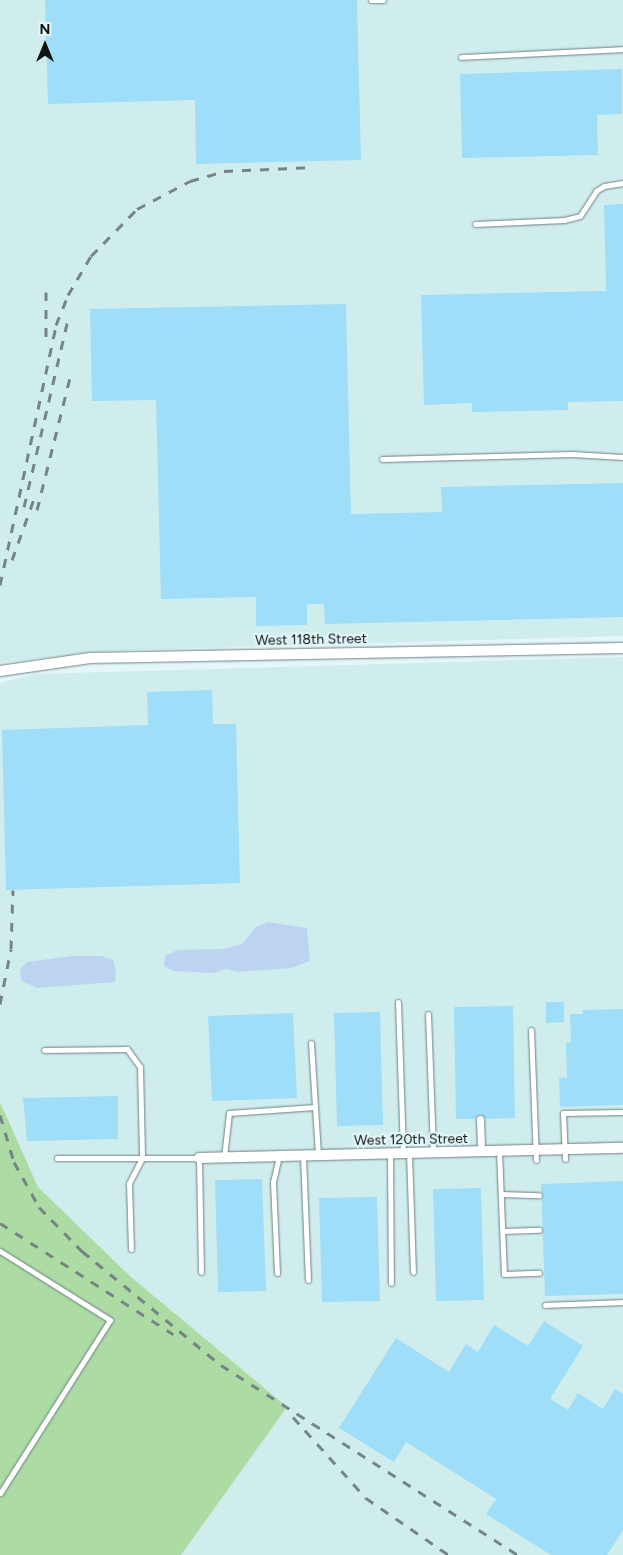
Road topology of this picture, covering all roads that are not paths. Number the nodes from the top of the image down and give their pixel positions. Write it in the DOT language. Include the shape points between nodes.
graph roads {
  1 [pos="372,0"];
  2 [pos="383,0"];
  3 [pos="623,49"];
  4 [pos="461,57"];
  5 [pos="623,184"];
  6 [pos="475,224"];
  7 [pos="623,457"];
  8 [pos="382,458"];
  9 [pos="623,648"];
  10 [pos="0,671"];
  11 [pos="398,1002"];
  12 [pos="428,1014"];
  13 [pos="531,1030"];
  14 [pos="311,1043"];
  15 [pos="44,1050"];
  16 [pos="315,1107"];
  17 [pos="623,1112"];
  18 [pos="480,1119"];
  19 [pos="623,1148"];
  20 [pos="499,1151"];
  21 [pos="481,1152"];
  22 [pos="224,1153"];
  23 [pos="433,1153"];
  24 [pos="390,1154"];
  25 [pos="406,1154"];
  26 [pos="565,1154"];
  27 [pos="536,1155"];
  28 [pos="279,1156"];
  29 [pos="303,1156"];
  30 [pos="318,1156"];
  31 [pos="57,1158"];
  32 [pos="142,1158"];
  33 [pos="199,1158"];
  34 [pos="501,1194"];
  35 [pos="539,1195"];
  36 [pos="539,1230"];
  37 [pos="503,1231"];
  38 [pos="131,1249"];
  39 [pos="0,1251"];
  40 [pos="201,1272"];
  41 [pos="413,1272"];
  42 [pos="277,1273"];
  43 [pos="539,1273"];
  44 [pos="308,1280"];
  45 [pos="391,1283"];
  46 [pos="623,1302"];
  47 [pos="545,1305"];
  48 [pos="0,1493"];
  1 -- 2 [label="lane"];
  3 -- 4 [label="lane"];
  5 -- 6 [label="lane" via="604,186 596,191 580,216 564,220"];
  7 -- 8 [label="lane" via="572,454"];
  9 -- 10 [label="street, West 118th Street" via="90,658"];
  11 -- 25 [label="lane"];
  12 -- 23 [label="lane"];
  13 -- 27 [label="lane"];
  14 -- 16 [label="lane"];
  15 -- 32 [label="lane" via="126,1049 140,1067"];
  16 -- 22 [label="lane" via="229,1113"];
  16 -- 30 [label="lane"];
  17 -- 26 [label="lane" via="562,1113"];
  18 -- 21 [label="street"];
  19 -- 26 [label="street, West 120th Street"];
  20 -- 21 [label="street, West 120th Street"];
  20 -- 27 [label="street, West 120th Street"];
  20 -- 34 [label="lane"];
  21 -- 23 [label="street, West 120th Street"];
  22 -- 28 [label="street, West 120th Street"];
  22 -- 33 [label="street, West 120th Street"];
  23 -- 25 [label="street, West 120th Street"];
  24 -- 25 [label="street, West 120th Street"];
  24 -- 30 [label="street, West 120th Street"];
  24 -- 45 [label="lane"];
  25 -- 41 [label="lane"];
  26 -- 27 [label="street, West 120th Street"];
  28 -- 29 [label="street, West 120th Street"];
  28 -- 42 [label="lane" via="273,1182"];
  29 -- 30 [label="street, West 120th Street"];
  29 -- 44 [label="lane"];
  31 -- 32 [label="lane"];
  32 -- 33 [label="lane"];
  32 -- 38 [label="lane" via="129,1183"];
  33 -- 40 [label="lane"];
  34 -- 35 [label="lane"];
  34 -- 37 [label="lane"];
  36 -- 37 [label="lane"];
  37 -- 43 [label="lane" via="504,1274"];
  39 -- 48 [label="lane" via="110,1320"];
  46 -- 47 [label="lane"];
}
